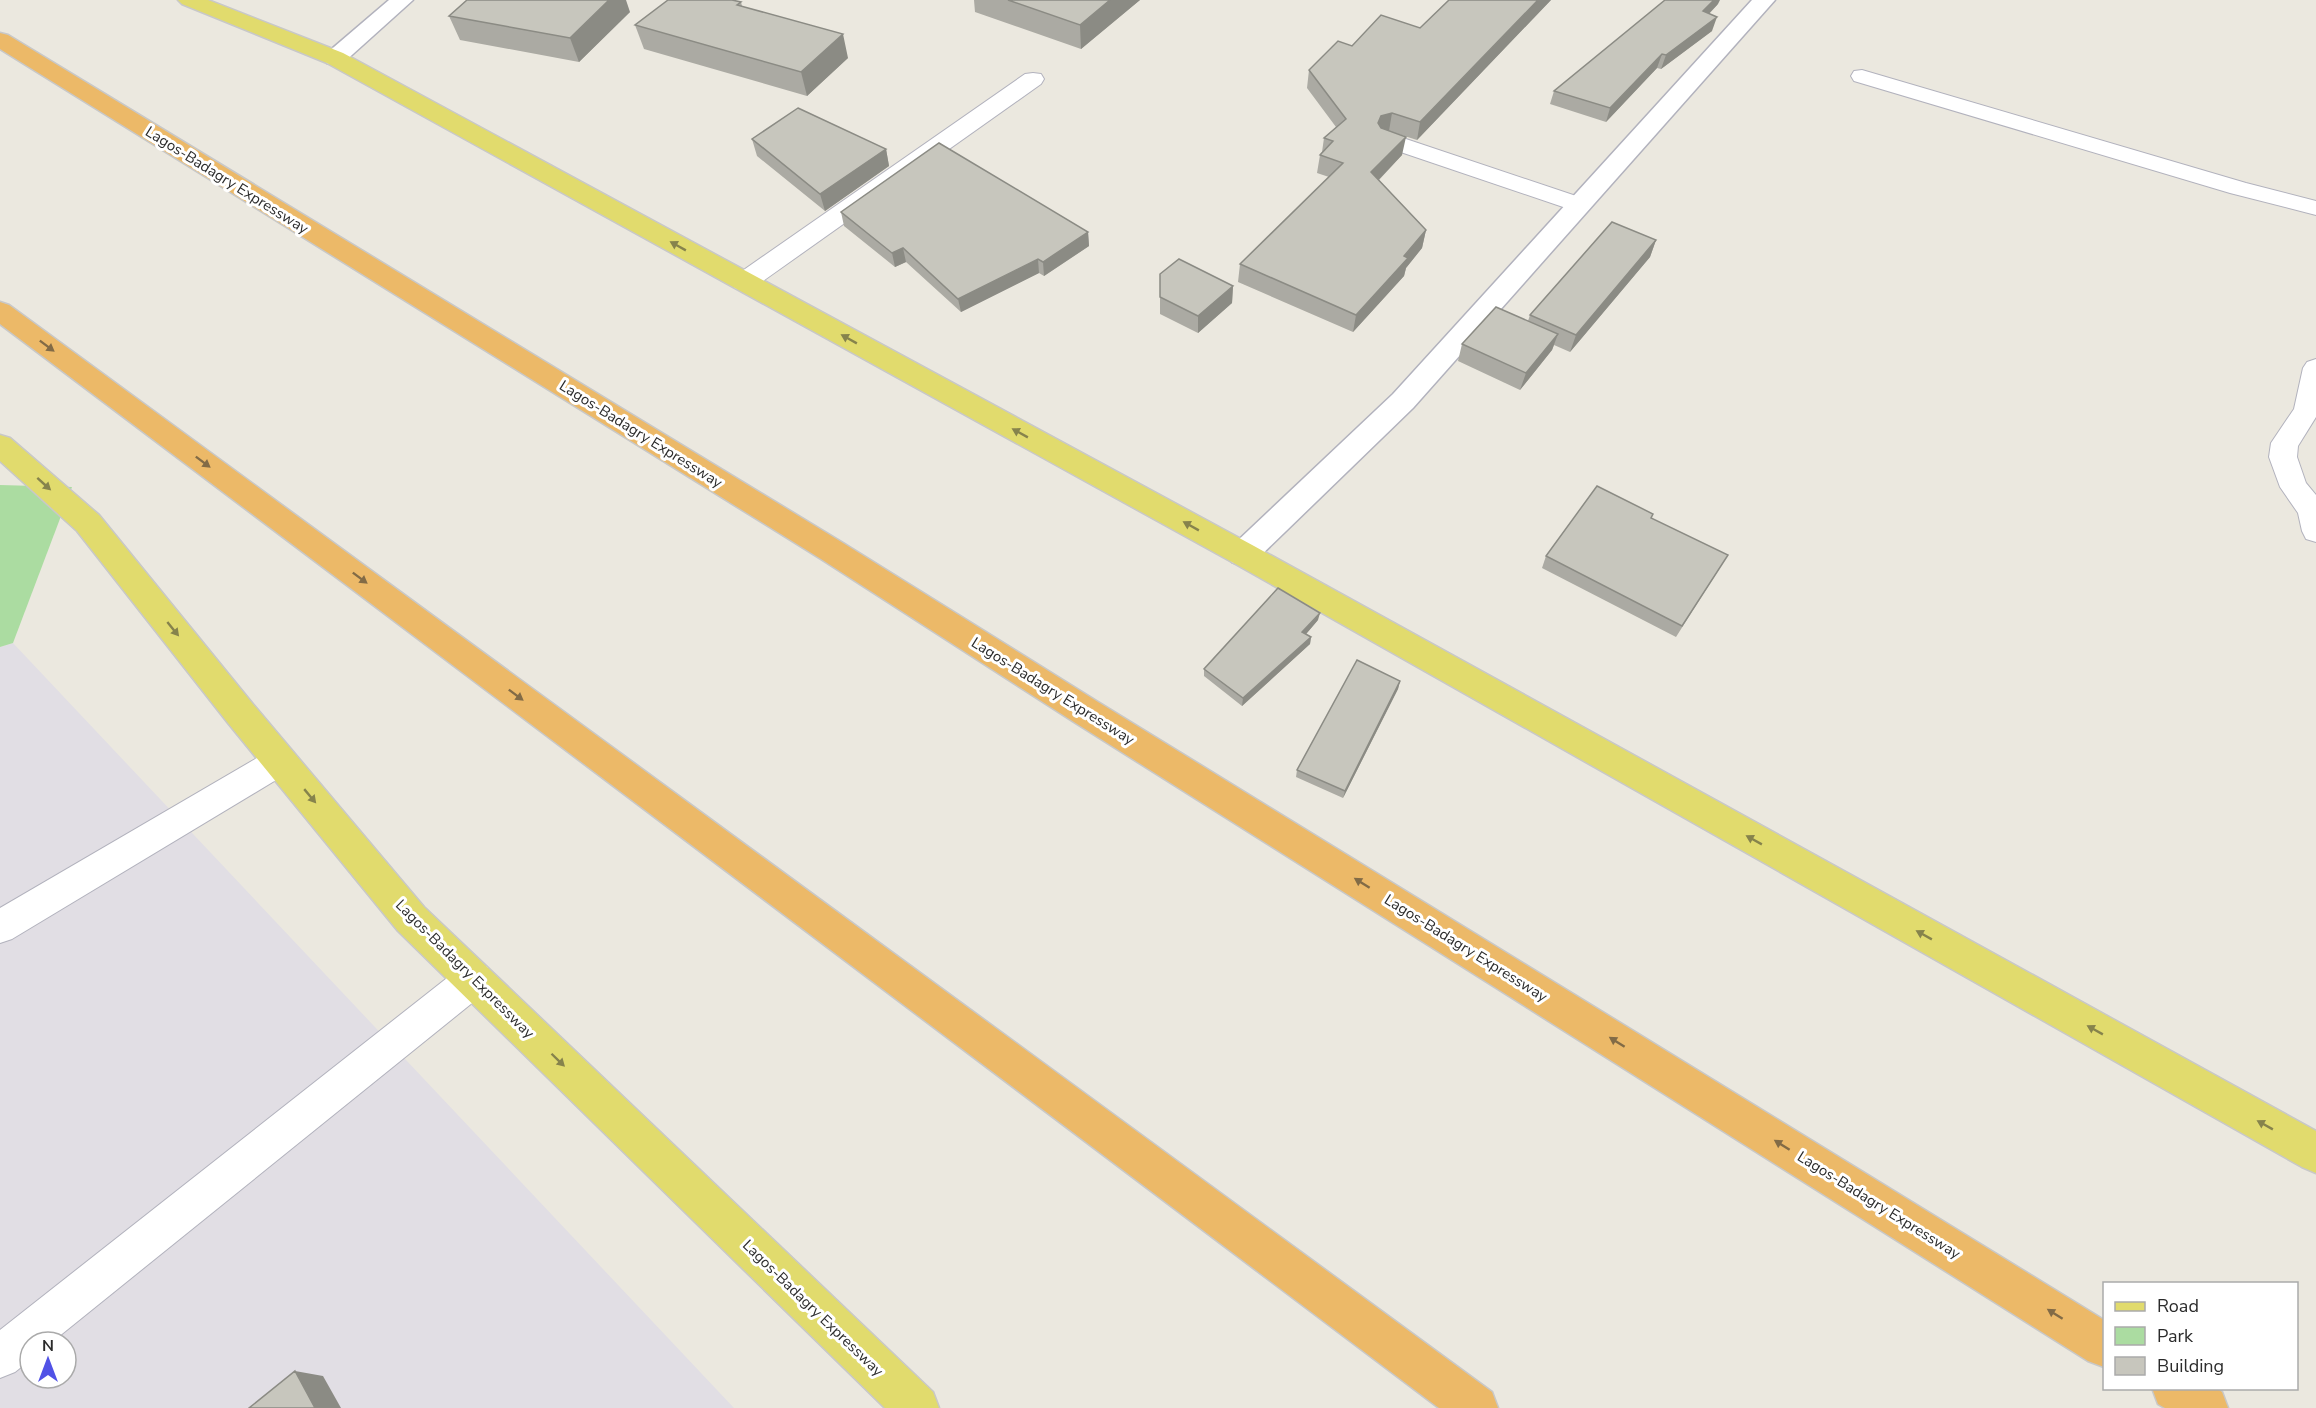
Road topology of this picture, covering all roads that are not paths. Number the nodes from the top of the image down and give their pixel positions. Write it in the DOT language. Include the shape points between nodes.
graph roads {
  1 [pos="189,0"];
  2 [pos="402,0"];
  3 [pos="1764,0"];
  4 [pos="0,40"];
  5 [pos="335,58"];
  6 [pos="1862,76"];
  7 [pos="1033,79"];
  8 [pos="1388,140"];
  9 [pos="1580,205"];
  10 [pos="2316,208"];
  11 [pos="744,282"];
  12 [pos="0,311"];
  13 [pos="2316,368"];
  14 [pos="0,445"];
  15 [pos="2316,531"];
  16 [pos="1243,554"];
  17 [pos="280,761"];
  18 [pos="0,927"];
  19 [pos="474,979"];
  20 [pos="2316,1153"];
  21 [pos="2103,1344"];
  22 [pos="0,1357"];
  23 [pos="2176,1390"];
  24 [pos="917,1408"];
  25 [pos="1476,1408"];
  26 [pos="2206,1408"];
  1 -- 5 [label="main road"];
  2 -- 5 [label="street"];
  3 -- 9 [label="street"];
  21 -- 4 [label="highway, Lagos-Badagry Expressway, one-way" via="832,551"];
  11 -- 5 [label="main road, one-way"];
  6 -- 10 [label="lane"];
  7 -- 11 [label="lane"];
  8 -- 9 [label="lane"];
  9 -- 16 [label="street" via="1403,401"];
  16 -- 11 [label="main road, one-way"];
  12 -- 25 [label="highway, one-way"];
  13 -- 15 [label="lane" via="2307,409 2285,443 2283,457 2294,487 2312,510"];
  14 -- 17 [label="main road, Lagos-Badagry Expressway, one-way" via="88,523"];
  20 -- 16 [label="main road, one-way"];
  17 -- 18 [label="lane"];
  17 -- 19 [label="main road, Lagos-Badagry Expressway, one-way" via="411,920"];
  19 -- 22 [label="lane"];
  19 -- 24 [label="main road, Lagos-Badagry Expressway, one-way"];
  23 -- 26 [label="highway"];
}
